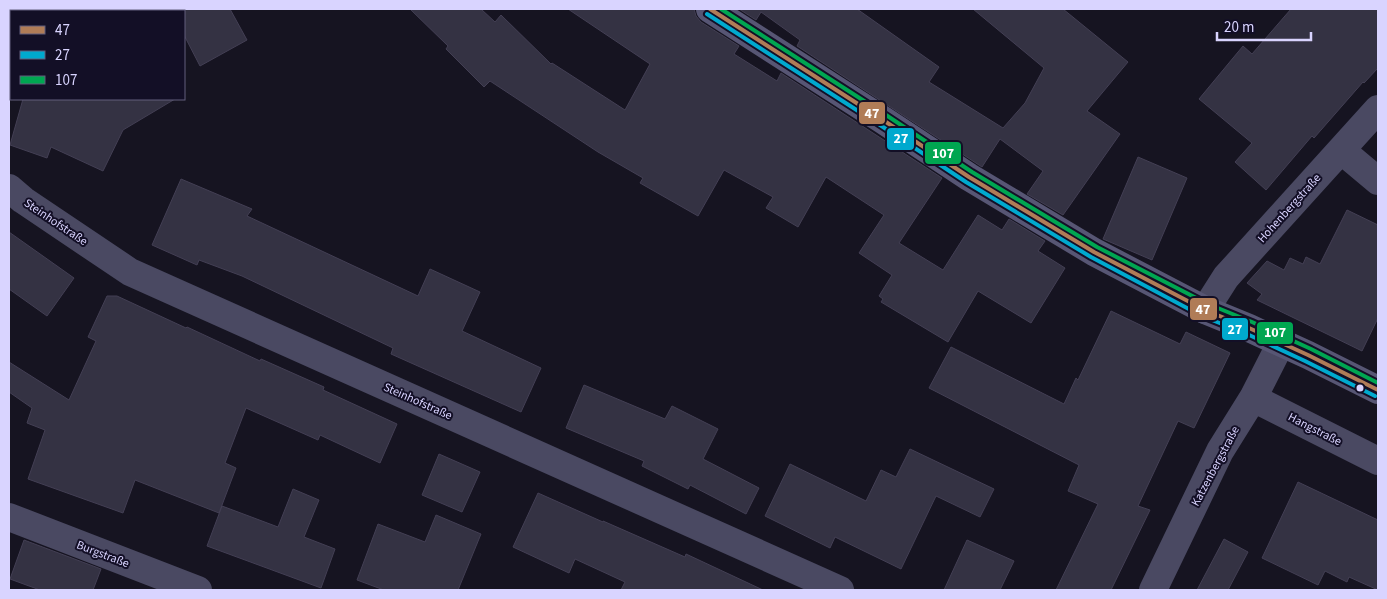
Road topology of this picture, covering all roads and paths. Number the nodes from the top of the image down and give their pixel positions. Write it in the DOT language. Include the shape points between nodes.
graph roads {
  1 [pos="710,9"];
  2 [pos="1378,109"];
  3 [pos="1341,150"];
  4 [pos="1378,182"];
  5 [pos="9,188"];
  6 [pos="1205,310"];
  7 [pos="1281,343"];
  8 [pos="1378,390"];
  9 [pos="1252,398"];
  10 [pos="1378,460"];
  11 [pos="9,517"];
  12 [pos="198,590"];
  13 [pos="840,590"];
  14 [pos="1153,590"];
  1 -- 6 [label="street" via="978,182 1094,252"];
  2 -- 3 [label="street, Hohenbergstraße"];
  3 -- 4 [label="street"];
  3 -- 6 [label="street, Hohenbergstraße" via="1226,277"];
  5 -- 13 [label="street, Steinhofstraße" via="130,272"];
  6 -- 7 [label="street"];
  7 -- 8 [label="street"];
  7 -- 9 [label="street, Katzenbergstraße"];
  9 -- 10 [label="street, Hangstraße"];
  9 -- 14 [label="street, Katzenbergstraße" via="1220,451"];
  11 -- 12 [label="street, Burgstraße"];
}
